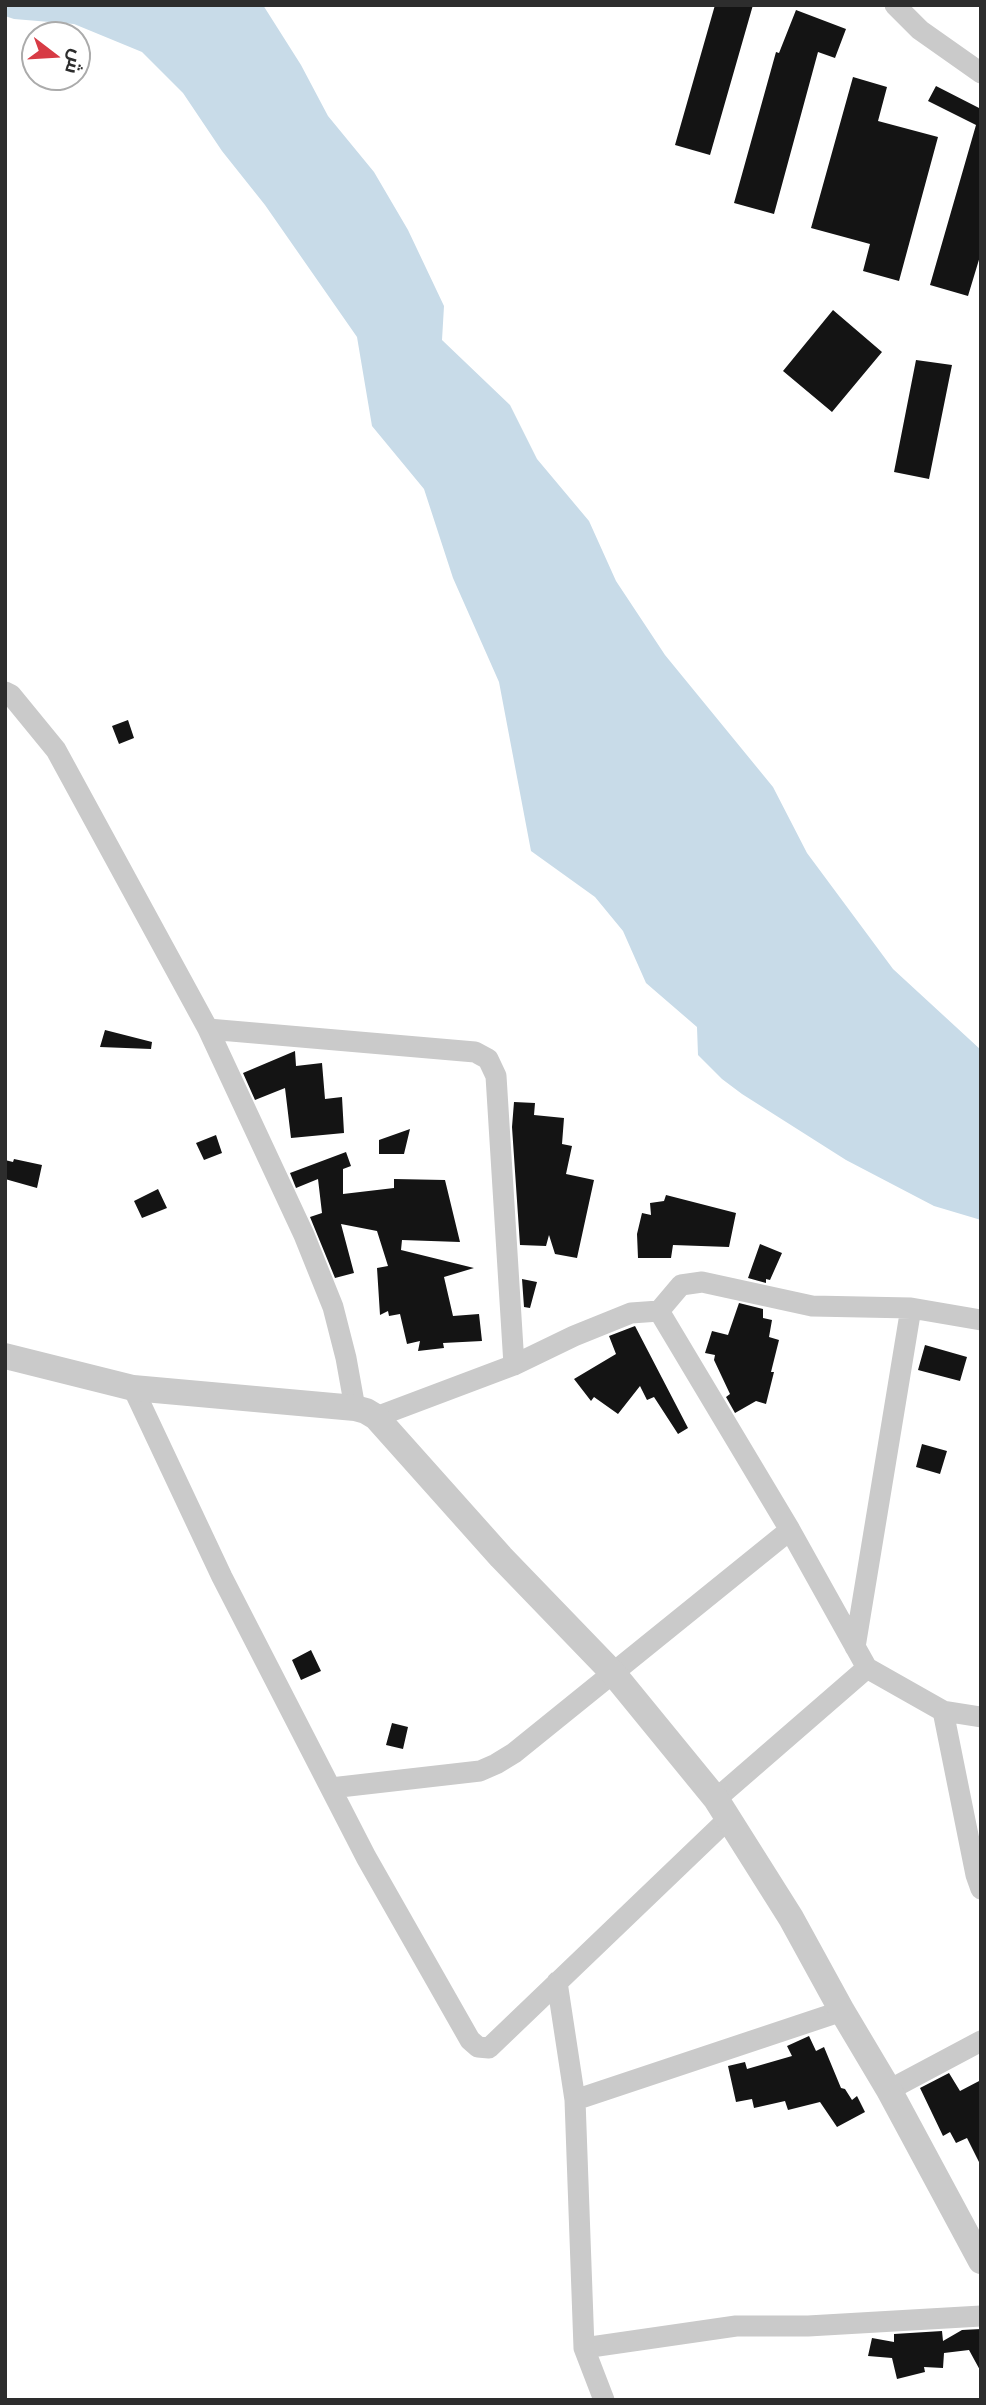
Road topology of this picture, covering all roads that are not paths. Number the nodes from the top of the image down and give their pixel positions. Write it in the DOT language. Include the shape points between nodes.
graph roads {
  1 [pos="895,5"];
  2 [pos="981,74"];
  3 [pos="5,692"];
  4 [pos="208,1029"];
  5 [pos="911,1308"];
  6 [pos="659,1311"];
  7 [pos="981,1320"];
  8 [pos="5,1356"];
  9 [pos="514,1365"];
  10 [pos="133,1388"];
  11 [pos="366,1413"];
  12 [pos="790,1530"];
  13 [pos="855,1647"];
  14 [pos="867,1668"];
  15 [pos="613,1673"];
  16 [pos="943,1711"];
  17 [pos="981,1717"];
  18 [pos="331,1788"];
  19 [pos="722,1809"];
  20 [pos="981,1889"];
  21 [pos="557,1982"];
  22 [pos="842,2011"];
  23 [pos="981,2041"];
  24 [pos="889,2090"];
  25 [pos="575,2100"];
  26 [pos="981,2261"];
  27 [pos="981,2316"];
  28 [pos="584,2348"];
  29 [pos="604,2400"];
  1 -- 2 [label="street" via="920,30"];
  3 -- 4 [label="street" via="56,750"];
  4 -- 9 [label="street" via="475,1052 488,1059 496,1076"];
  4 -- 11 [label="street" via="304,1236 333,1307"];
  5 -- 6 [label="street" via="813,1306 702,1282 681,1285"];
  5 -- 7 [label="street"];
  5 -- 13 [label="street"];
  6 -- 9 [label="street" via="631,1313"];
  6 -- 12 [label="street"];
  8 -- 10 [label="street"];
  9 -- 11 [label="street"];
  10 -- 11 [label="street"];
  10 -- 18 [label="street" via="222,1577"];
  11 -- 15 [label="street"];
  12 -- 13 [label="street"];
  12 -- 15 [label="street"];
  13 -- 14 [label="street"];
  14 -- 16 [label="street"];
  14 -- 19 [label="street"];
  15 -- 18 [label="street" via="514,1753 480,1771"];
  15 -- 19 [label="street"];
  16 -- 17 [label="street"];
  16 -- 20 [label="street"];
  18 -- 21 [label="street" via="366,1857 478,2047 489,2048"];
  19 -- 21 [label="street"];
  19 -- 22 [label="street"];
  21 -- 25 [label="street"];
  22 -- 24 [label="street"];
  22 -- 25 [label="street"];
  23 -- 24 [label="street"];
  24 -- 26 [label="street"];
  25 -- 28 [label="street"];
  27 -- 28 [label="street" via="736,2326"];
  28 -- 29 [label="street"];
}
